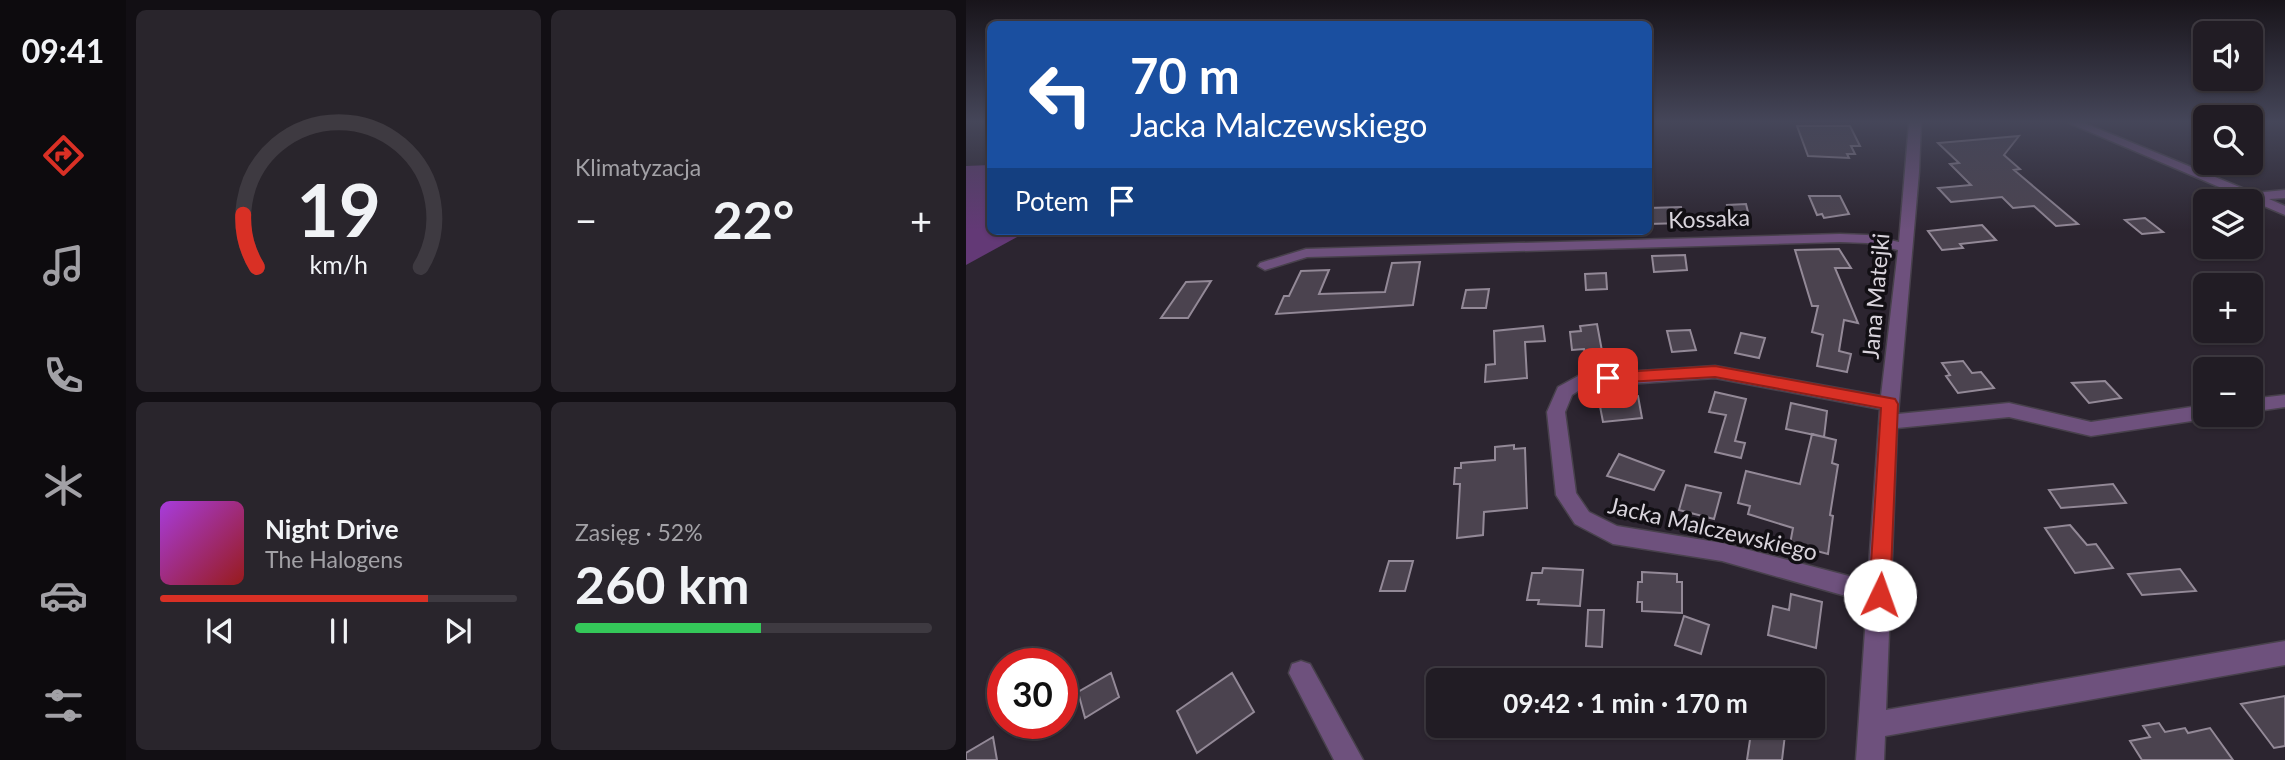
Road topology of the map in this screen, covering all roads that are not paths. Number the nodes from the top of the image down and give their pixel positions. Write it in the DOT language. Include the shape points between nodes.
graph roads {
  1 [pos="1914,158"];
  2 [pos="2160,158"];
  3 [pos="2233,189"];
  4 [pos="2285,194"];
  5 [pos="2263,196"];
  6 [pos="2263,202"];
  7 [pos="2285,211"];
  8 [pos="1606,237"];
  9 [pos="1903,247"];
  10 [pos="1265,266"];
  11 [pos="2285,401"];
  12 [pos="2263,404"];
  13 [pos="1889,413"];
  14 [pos="2193,414"];
  15 [pos="1880,595"];
  16 [pos="2285,653"];
  17 [pos="1301,673"];
  18 [pos="1872,725"];
  19 [pos="1349,760"];
  20 [pos="1870,760"];
  1 -- 9 [label="street, Jana Matejki"];
  2 -- 3 [label="street"];
  4 -- 5 [label="street"];
  6 -- 7 [label="street"];
  8 -- 9 [label="street, Kossaka" via="1854,237"];
  8 -- 10 [label="street, Kossaka" via="1553,246 1306,253"];
  9 -- 13 [label="street, Jana Matejki"];
  11 -- 12 [label="street"];
  13 -- 14 [label="street, Jacka Malczewskiego" via="2009,410 2091,429"];
  13 -- 15 [label="street, Jana Matejki"];
  13 -- 15 [label="street, Jacka Malczewskiego" via="1731,374 1700,372 1580,381 1564,391 1556,412 1566,495 1575,511 1590,523 1614,535 1722,552"];
  15 -- 18 [label="street, Jana Matejki"];
  16 -- 18 [label="street"];
  17 -- 19 [label="street"];
  18 -- 20 [label="street, Jana Matejki"];
}
